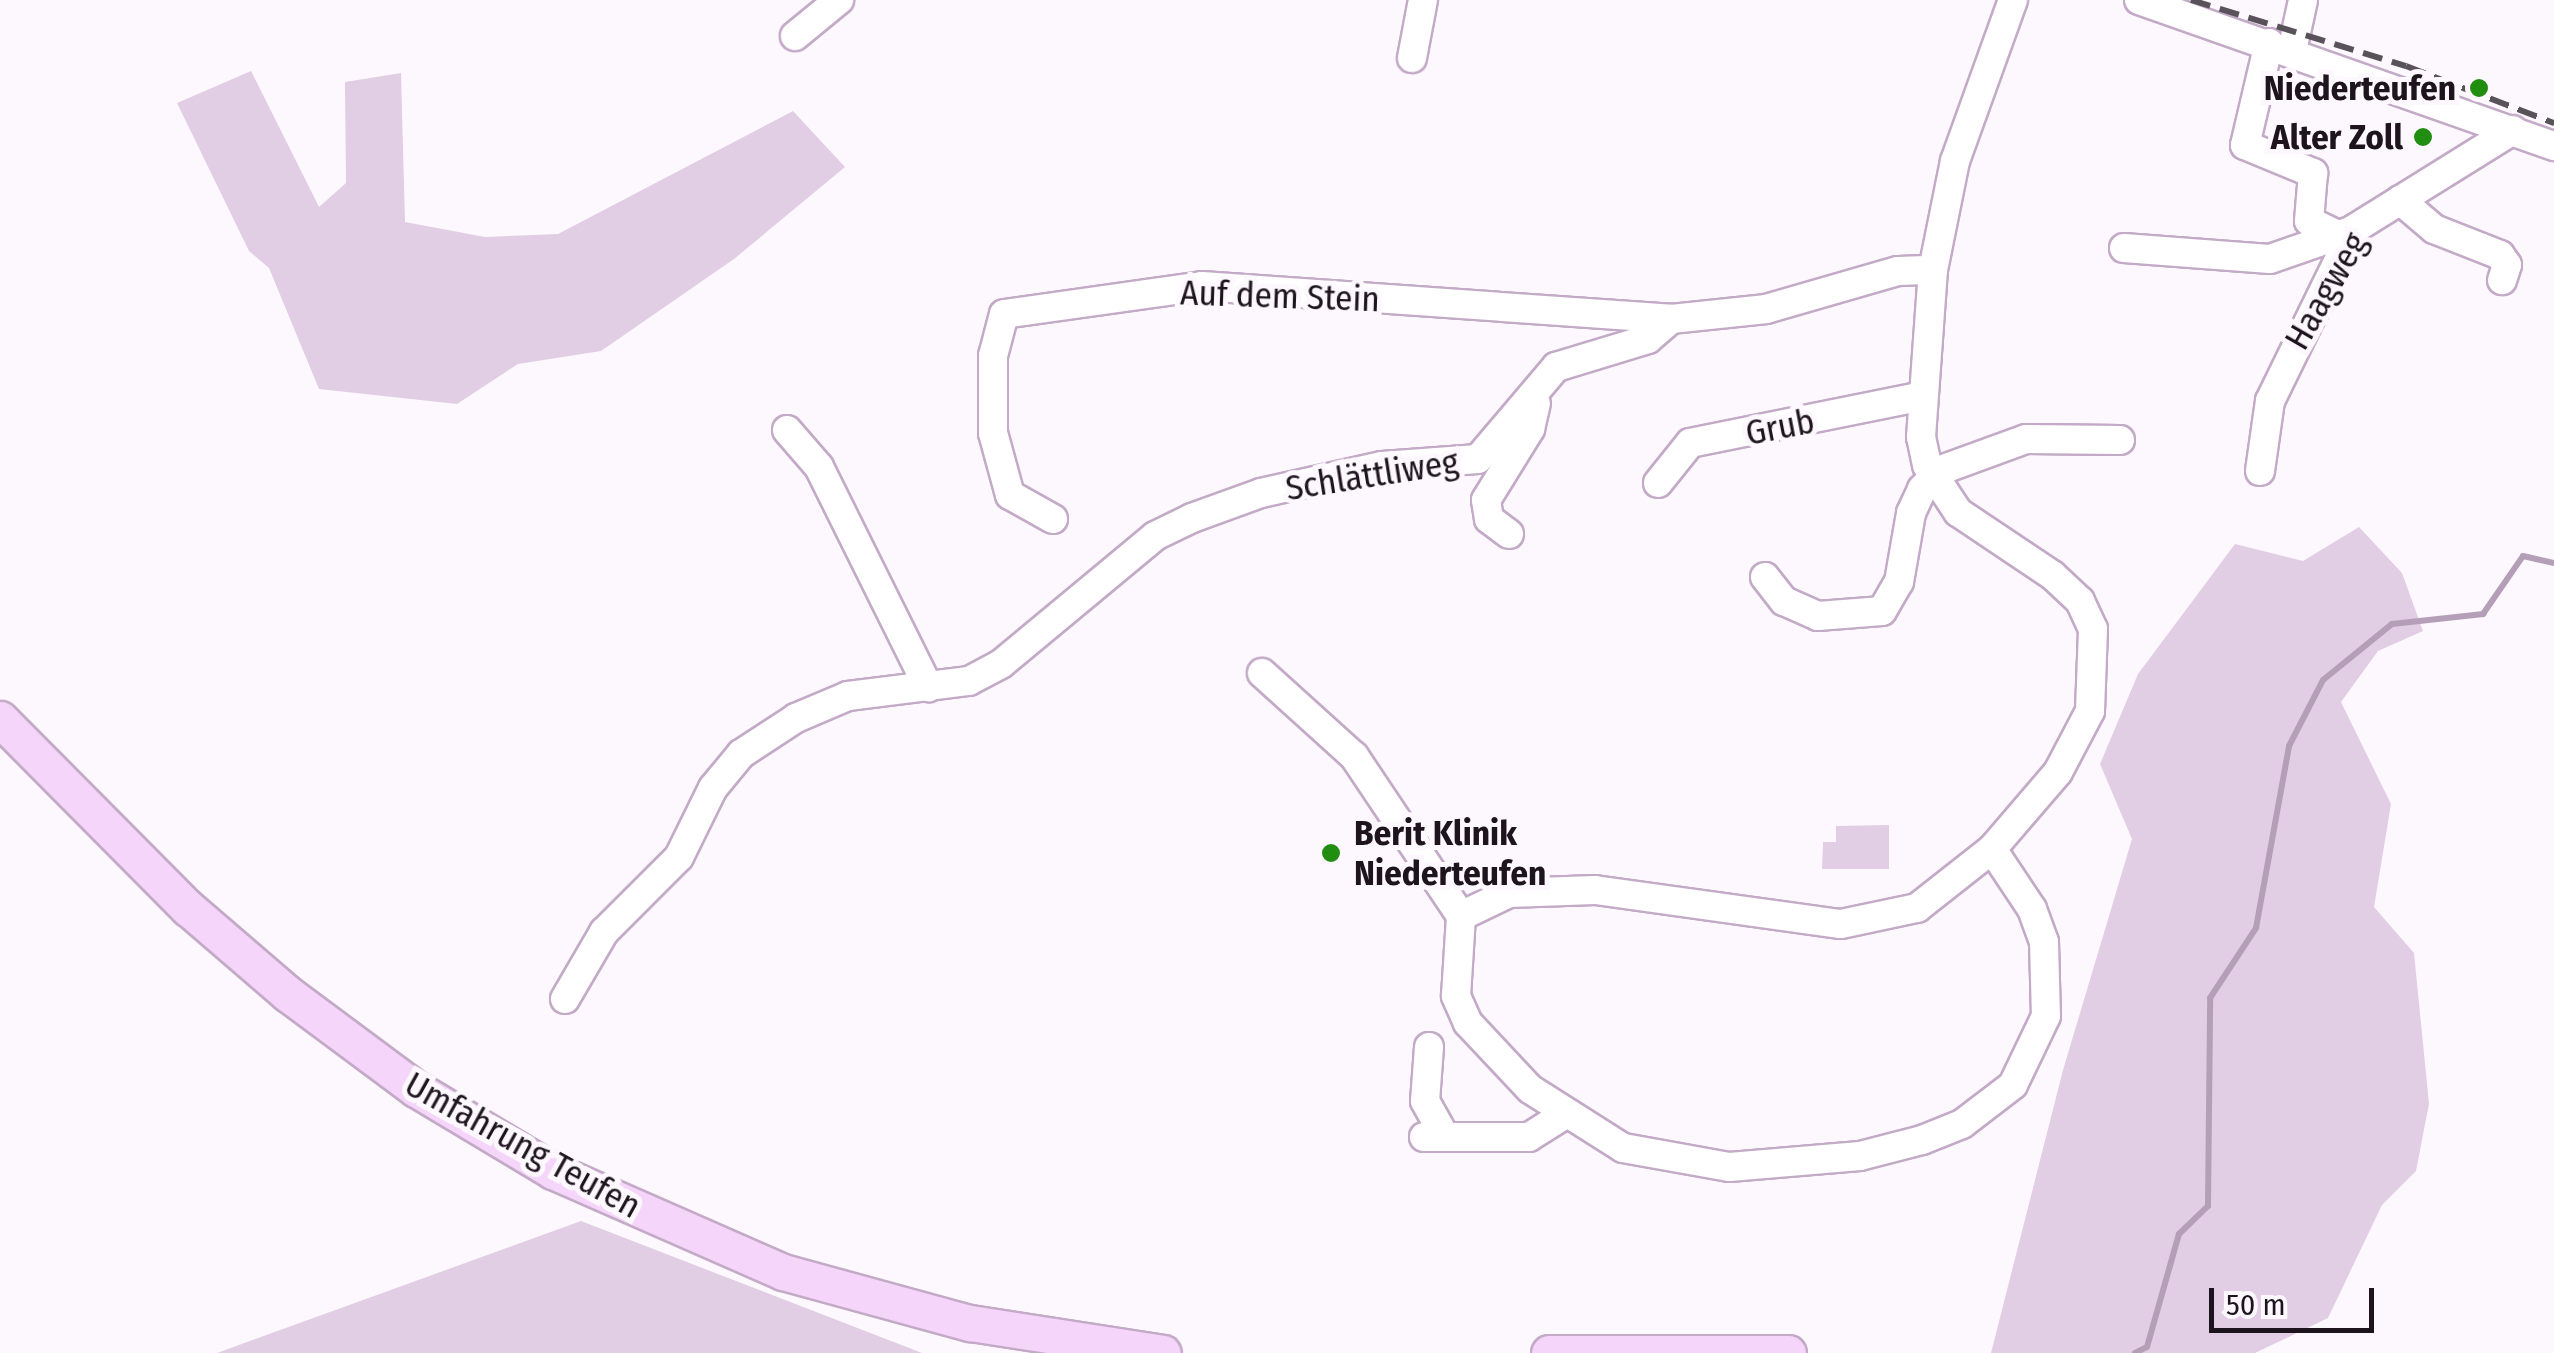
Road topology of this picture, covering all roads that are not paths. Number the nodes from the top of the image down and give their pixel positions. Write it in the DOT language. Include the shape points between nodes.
graph roads {
  1 [pos="839,0"];
  2 [pos="1423,0"];
  3 [pos="2012,0"];
  4 [pos="2139,0"];
  5 [pos="2303,0"];
  6 [pos="794,36"];
  7 [pos="2281,47"];
  8 [pos="1412,58"];
  9 [pos="2513,130"];
  10 [pos="2554,146"];
  11 [pos="2400,200"];
  12 [pos="2346,232"];
  13 [pos="2124,248"];
  14 [pos="1934,270"];
  15 [pos="2502,280"];
  16 [pos="1672,319"];
  17 [pos="1541,384"];
  18 [pos="1919,397"];
  19 [pos="787,430"];
  20 [pos="2120,440"];
  21 [pos="2260,471"];
  22 [pos="1933,477"];
  23 [pos="1658,483"];
  24 [pos="1053,519"];
  25 [pos="1509,534"];
  26 [pos="1765,577"];
  27 [pos="1262,673"];
  28 [pos="928,687"];
  29 [pos="0,719"];
  30 [pos="1992,849"];
  31 [pos="1460,916"];
  32 [pos="565,999"];
  33 [pos="1429,1047"];
  34 [pos="1564,1115"];
  35 [pos="1163,1353"];
  36 [pos="1548,1353"];
  37 [pos="1788,1353"];
  1 -- 6 [label="street"];
  2 -- 8 [label="street"];
  3 -- 14 [label="street" via="1955,161"];
  4 -- 7 [label="street"];
  5 -- 7 [label="street"];
  7 -- 9 [label="street"];
  7 -- 12 [label="street" via="2245,145 2313,174 2309,220"];
  9 -- 10 [label="street"];
  9 -- 11 [label="street, Haagweg"];
  11 -- 12 [label="street, Haagweg"];
  11 -- 15 [label="street" via="2434,228 2500,255 2507,265"];
  12 -- 13 [label="street" via="2270,258"];
  12 -- 21 [label="street, Haagweg" via="2270,401"];
  14 -- 16 [label="street, Schlättliweg" via="1898,270 1766,309"];
  14 -- 18 [label="street"];
  16 -- 17 [label="street, Schlättliweg" via="1648,339 1556,367"];
  16 -- 24 [label="street, Auf dem Stein" via="1202,286 1004,314 993,356 993,433 1010,494"];
  17 -- 25 [label="street" via="1530,429 1486,500 1489,519"];
  17 -- 28 [label="street, Schlättliweg" via="1478,459 1382,466 1261,493 1192,518 1155,536 1001,664 970,681"];
  18 -- 22 [label="street" via="1920,437"];
  18 -- 23 [label="street, Grub" via="1690,443"];
  19 -- 28 [label="street" via="818,467"];
  20 -- 22 [label="street" via="2026,439"];
  22 -- 26 [label="street" via="1911,513 1899,582 1882,611 1818,616 1784,600"];
  22 -- 30 [label="street" via="1958,512 2080,600 2093,630 2090,711 2058,772"];
  27 -- 31 [label="street" via="1354,756"];
  28 -- 32 [label="street, Schlättliweg" via="848,696 796,718 741,754 713,788 679,857 604,932"];
  29 -- 35 [label="main road, Umfahrung Teufen" via="188,908 288,994 416,1089 553,1170 784,1272 970,1323"];
  30 -- 31 [label="street" via="1917,908 1841,924 1548,888 1510,893"];
  30 -- 34 [label="street" via="2032,908 2044,942 2048,999 2038,1044 2013,1085 1962,1124 1860,1156 1729,1167 1623,1148"];
  31 -- 34 [label="street" via="1454,967 1468,1023 1499,1060"];
  33 -- 34 [label="street" via="1425,1102 1434,1137 1529,1137"];
  36 -- 37 [label="main road"];
}
